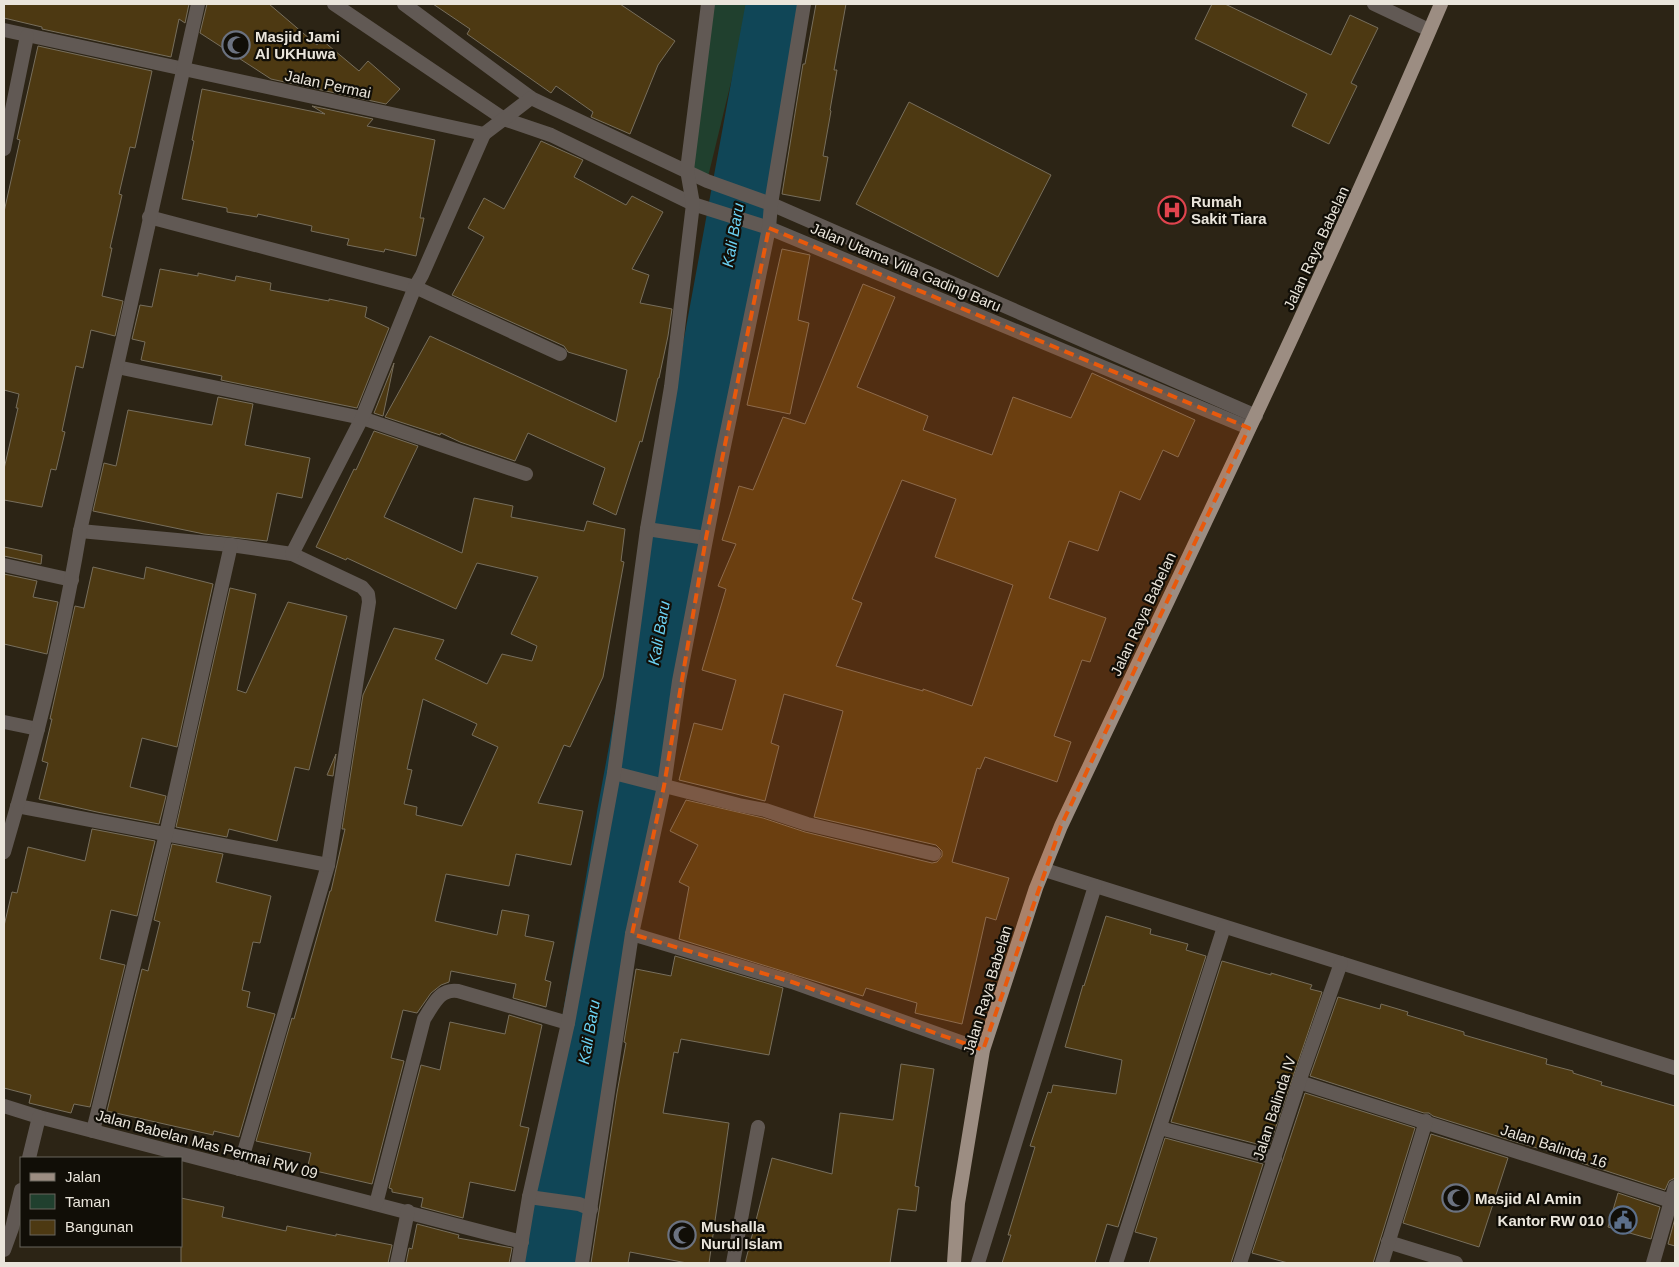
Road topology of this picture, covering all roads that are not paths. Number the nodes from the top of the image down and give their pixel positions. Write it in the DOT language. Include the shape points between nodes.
graph roads {
  1 [pos="198,4"];
  2 [pos="334,4"];
  3 [pos="404,4"];
  4 [pos="708,4"];
  5 [pos="804,4"];
  6 [pos="1374,4"];
  7 [pos="1441,4"];
  8 [pos="4,30"];
  9 [pos="1429,30"];
  10 [pos="27,36"];
  11 [pos="183,70"];
  12 [pos="531,98"];
  13 [pos="504,119"];
  14 [pos="484,134"];
  15 [pos="4,149"];
  16 [pos="687,170"];
  17 [pos="771,204"];
  18 [pos="699,206"];
  19 [pos="149,217"];
  20 [pos="769,228"];
  21 [pos="415,287"];
  22 [pos="560,354"];
  23 [pos="117,367"];
  24 [pos="1256,416"];
  25 [pos="362,418"];
  26 [pos="1249,428"];
  27 [pos="526,474"];
  28 [pos="651,530"];
  29 [pos="80,532"];
  30 [pos="700,537"];
  31 [pos="231,545"];
  32 [pos="292,554"];
  33 [pos="4,565"];
  34 [pos="72,580"];
  35 [pos="4,722"];
  36 [pos="38,729"];
  37 [pos="616,774"];
  38 [pos="658,785"];
  39 [pos="17,806"];
  40 [pos="166,834"];
  41 [pos="4,852"];
  42 [pos="934,854"];
  43 [pos="328,865"];
  44 [pos="1045,870"];
  45 [pos="1096,886"];
  46 [pos="1224,927"];
  47 [pos="632,934"];
  48 [pos="1341,963"];
  49 [pos="568,1023"];
  50 [pos="983,1050"];
  51 [pos="1675,1068"];
  52 [pos="1299,1082"];
  53 [pos="4,1106"];
  54 [pos="39,1117"];
  55 [pos="1426,1122"];
  56 [pos="758,1127"];
  57 [pos="1160,1128"];
  58 [pos="93,1131"];
  59 [pos="29,1157"];
  60 [pos="1275,1158"];
  61 [pos="239,1169"];
  62 [pos="20,1193"];
  63 [pos="1673,1194"];
  64 [pos="532,1198"];
  65 [pos="376,1204"];
  66 [pos="585,1206"];
  67 [pos="408,1212"];
  68 [pos="8,1226"];
  69 [pos="522,1242"];
  70 [pos="1388,1242"];
  71 [pos="4,1250"];
  72 [pos="397,1263"];
  73 [pos="518,1263"];
  74 [pos="582,1263"];
  75 [pos="733,1263"];
  76 [pos="954,1263"];
  77 [pos="978,1263"];
  78 [pos="1116,1263"];
  79 [pos="1240,1263"];
  80 [pos="1382,1263"];
  81 [pos="1456,1263"];
  82 [pos="1653,1263"];
  1 -- 11 [label="street"];
  2 -- 13 [label="street"];
  3 -- 12 [label="street"];
  4 -- 16 [label="street"];
  5 -- 17 [label="street"];
  6 -- 9 [label="street"];
  7 -- 9 [label="main road, Jalan Raya Babelan"];
  8 -- 10 [label="street, Jalan Permai"];
  9 -- 24 [label="main road, Jalan Raya Babelan" via="1369,171"];
  10 -- 11 [label="street, Jalan Permai"];
  10 -- 15 [label="street"];
  11 -- 14 [label="street, Jalan Permai"];
  11 -- 19 [label="street"];
  12 -- 13 [label="street"];
  12 -- 16 [label="street"];
  13 -- 14 [label="street"];
  13 -- 18 [label="street, Jalan Utama Villa Gading Baru" via="551,135"];
  14 -- 21 [label="street"];
  16 -- 17 [label="street, Jalan Utama Villa Gading Baru"];
  16 -- 18 [label="street"];
  17 -- 20 [label="street"];
  17 -- 24 [label="street, Jalan Utama Villa Gading Baru"];
  18 -- 20 [label="street, Jalan Utama Villa Gading Baru"];
  18 -- 28 [label="street"];
  19 -- 21 [label="street"];
  19 -- 23 [label="street"];
  20 -- 26 [label="street, Jalan Utama Villa Gading Baru"];
  20 -- 30 [label="street"];
  21 -- 22 [label="street"];
  21 -- 25 [label="street"];
  23 -- 25 [label="street"];
  23 -- 29 [label="street"];
  24 -- 26 [label="main road, Jalan Raya Babelan"];
  25 -- 27 [label="street"];
  25 -- 32 [label="street"];
  26 -- 44 [label="main road, Jalan Raya Babelan" via="1061,826"];
  28 -- 30 [label="street"];
  28 -- 37 [label="street"];
  29 -- 31 [label="street"];
  29 -- 34 [label="street"];
  30 -- 38 [label="street" via="680,681"];
  31 -- 32 [label="street"];
  31 -- 40 [label="street"];
  32 -- 43 [label="street" via="362,587 369,598"];
  33 -- 34 [label="street"];
  34 -- 36 [label="street"];
  35 -- 36 [label="street"];
  36 -- 39 [label="street"];
  37 -- 38 [label="street"];
  37 -- 49 [label="street"];
  38 -- 42 [label="street"];
  38 -- 47 [label="street"];
  39 -- 40 [label="street"];
  39 -- 41 [label="street"];
  40 -- 43 [label="street"];
  40 -- 58 [label="street"];
  43 -- 61 [label="street"];
  44 -- 45 [label="street"];
  44 -- 50 [label="main road, Jalan Raya Babelan" via="1036,888"];
  45 -- 46 [label="street"];
  45 -- 77 [label="street"];
  46 -- 48 [label="street"];
  46 -- 57 [label="street"];
  47 -- 50 [label="street" via="792,982"];
  47 -- 66 [label="street"];
  48 -- 51 [label="street"];
  48 -- 52 [label="street, Jalan Balinda IV"];
  49 -- 64 [label="street"];
  49 -- 65 [label="street" via="458,991 442,994 424,1020"];
  50 -- 76 [label="main road, Jalan Raya Babelan" via="958,1203"];
  52 -- 55 [label="street, Jalan Balinda 16"];
  52 -- 60 [label="street, Jalan Balinda IV"];
  53 -- 54 [label="street"];
  54 -- 58 [label="street, Jalan Babelan Mas Permai RW 09"];
  54 -- 59 [label="street"];
  55 -- 63 [label="street, Jalan Balinda 16"];
  55 -- 70 [label="street"];
  56 -- 75 [label="street"];
  57 -- 60 [label="street"];
  57 -- 78 [label="street"];
  58 -- 61 [label="street, Jalan Babelan Mas Permai RW 09"];
  60 -- 79 [label="street, Jalan Balinda IV"];
  61 -- 65 [label="street, Jalan Babelan Mas Permai RW 09"];
  62 -- 68 [label="street"];
  63 -- 82 [label="street"];
  64 -- 66 [label="street"];
  64 -- 69 [label="street"];
  65 -- 67 [label="street, Jalan Babelan Mas Permai RW 09"];
  66 -- 74 [label="street"];
  67 -- 69 [label="street, Jalan Babelan Mas Permai RW 09"];
  67 -- 72 [label="street"];
  68 -- 71 [label="street"];
  69 -- 73 [label="street"];
  70 -- 80 [label="street"];
  70 -- 81 [label="street"];
}
